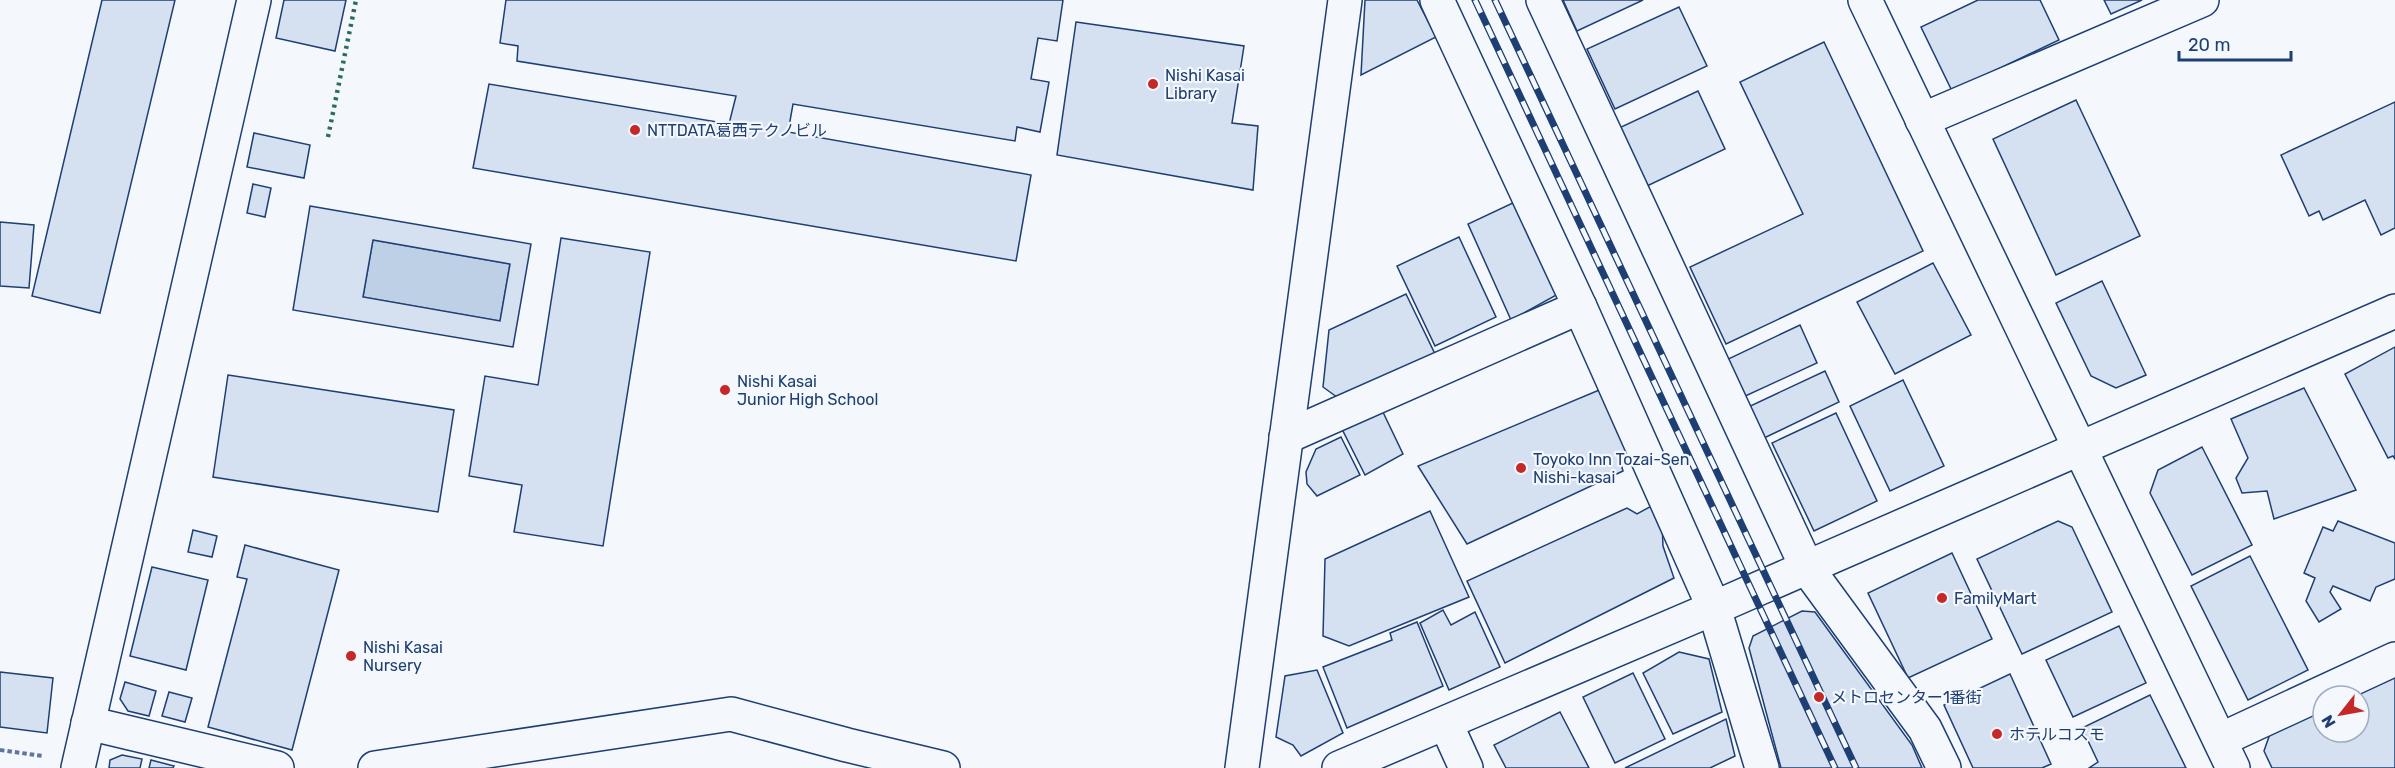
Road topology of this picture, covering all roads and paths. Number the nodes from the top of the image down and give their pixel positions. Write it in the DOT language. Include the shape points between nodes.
graph roads {
  1 [pos="254,0"];
  2 [pos="1345,0"];
  3 [pos="1437,0"];
  4 [pos="1543,0"];
  5 [pos="1865,0"];
  6 [pos="2202,0"];
  7 [pos="1922,120"];
  8 [pos="1580,307"];
  9 [pos="2395,311"];
  10 [pos="1286,437"];
  11 [pos="2080,448"];
  12 [pos="1807,568"];
  13 [pos="1714,608"];
  14 [pos="2395,659"];
  15 [pos="88,723"];
  16 [pos="1446,724"];
  17 [pos="0,750"];
  18 [pos="2226,754"];
  19 [pos="47,756"];
  20 [pos="501,758"];
  21 [pos="78,768"];
  22 [pos="277,768"];
  23 [pos="375,768"];
  24 [pos="943,768"];
  25 [pos="1242,768"];
  26 [pos="1339,768"];
  27 [pos="1466,768"];
  28 [pos="1762,768"];
  29 [pos="1944,768"];
  1 -- 15 [label="street"];
  2 -- 10 [label="street"];
  3 -- 8 [label="street"];
  4 -- 12 [label="street"];
  5 -- 7 [label="street"];
  6 -- 7 [label="street"];
  7 -- 11 [label="street"];
  8 -- 10 [label="street"];
  8 -- 13 [label="street"];
  9 -- 11 [label="street"];
  10 -- 25 [label="street"];
  11 -- 12 [label="street"];
  11 -- 18 [label="street"];
  12 -- 13 [label="street"];
  12 -- 29 [label="street" via="1925,729"];
  13 -- 16 [label="street"];
  13 -- 28 [label="street"];
  14 -- 18 [label="street"];
  15 -- 21 [label="street"];
  15 -- 22 [label="street"];
  16 -- 26 [label="street"];
  16 -- 27 [label="street"];
  17 -- 19 [label="path"];
  20 -- 23 [label="street"];
  20 -- 24 [label="street" via="731,714"];
}
